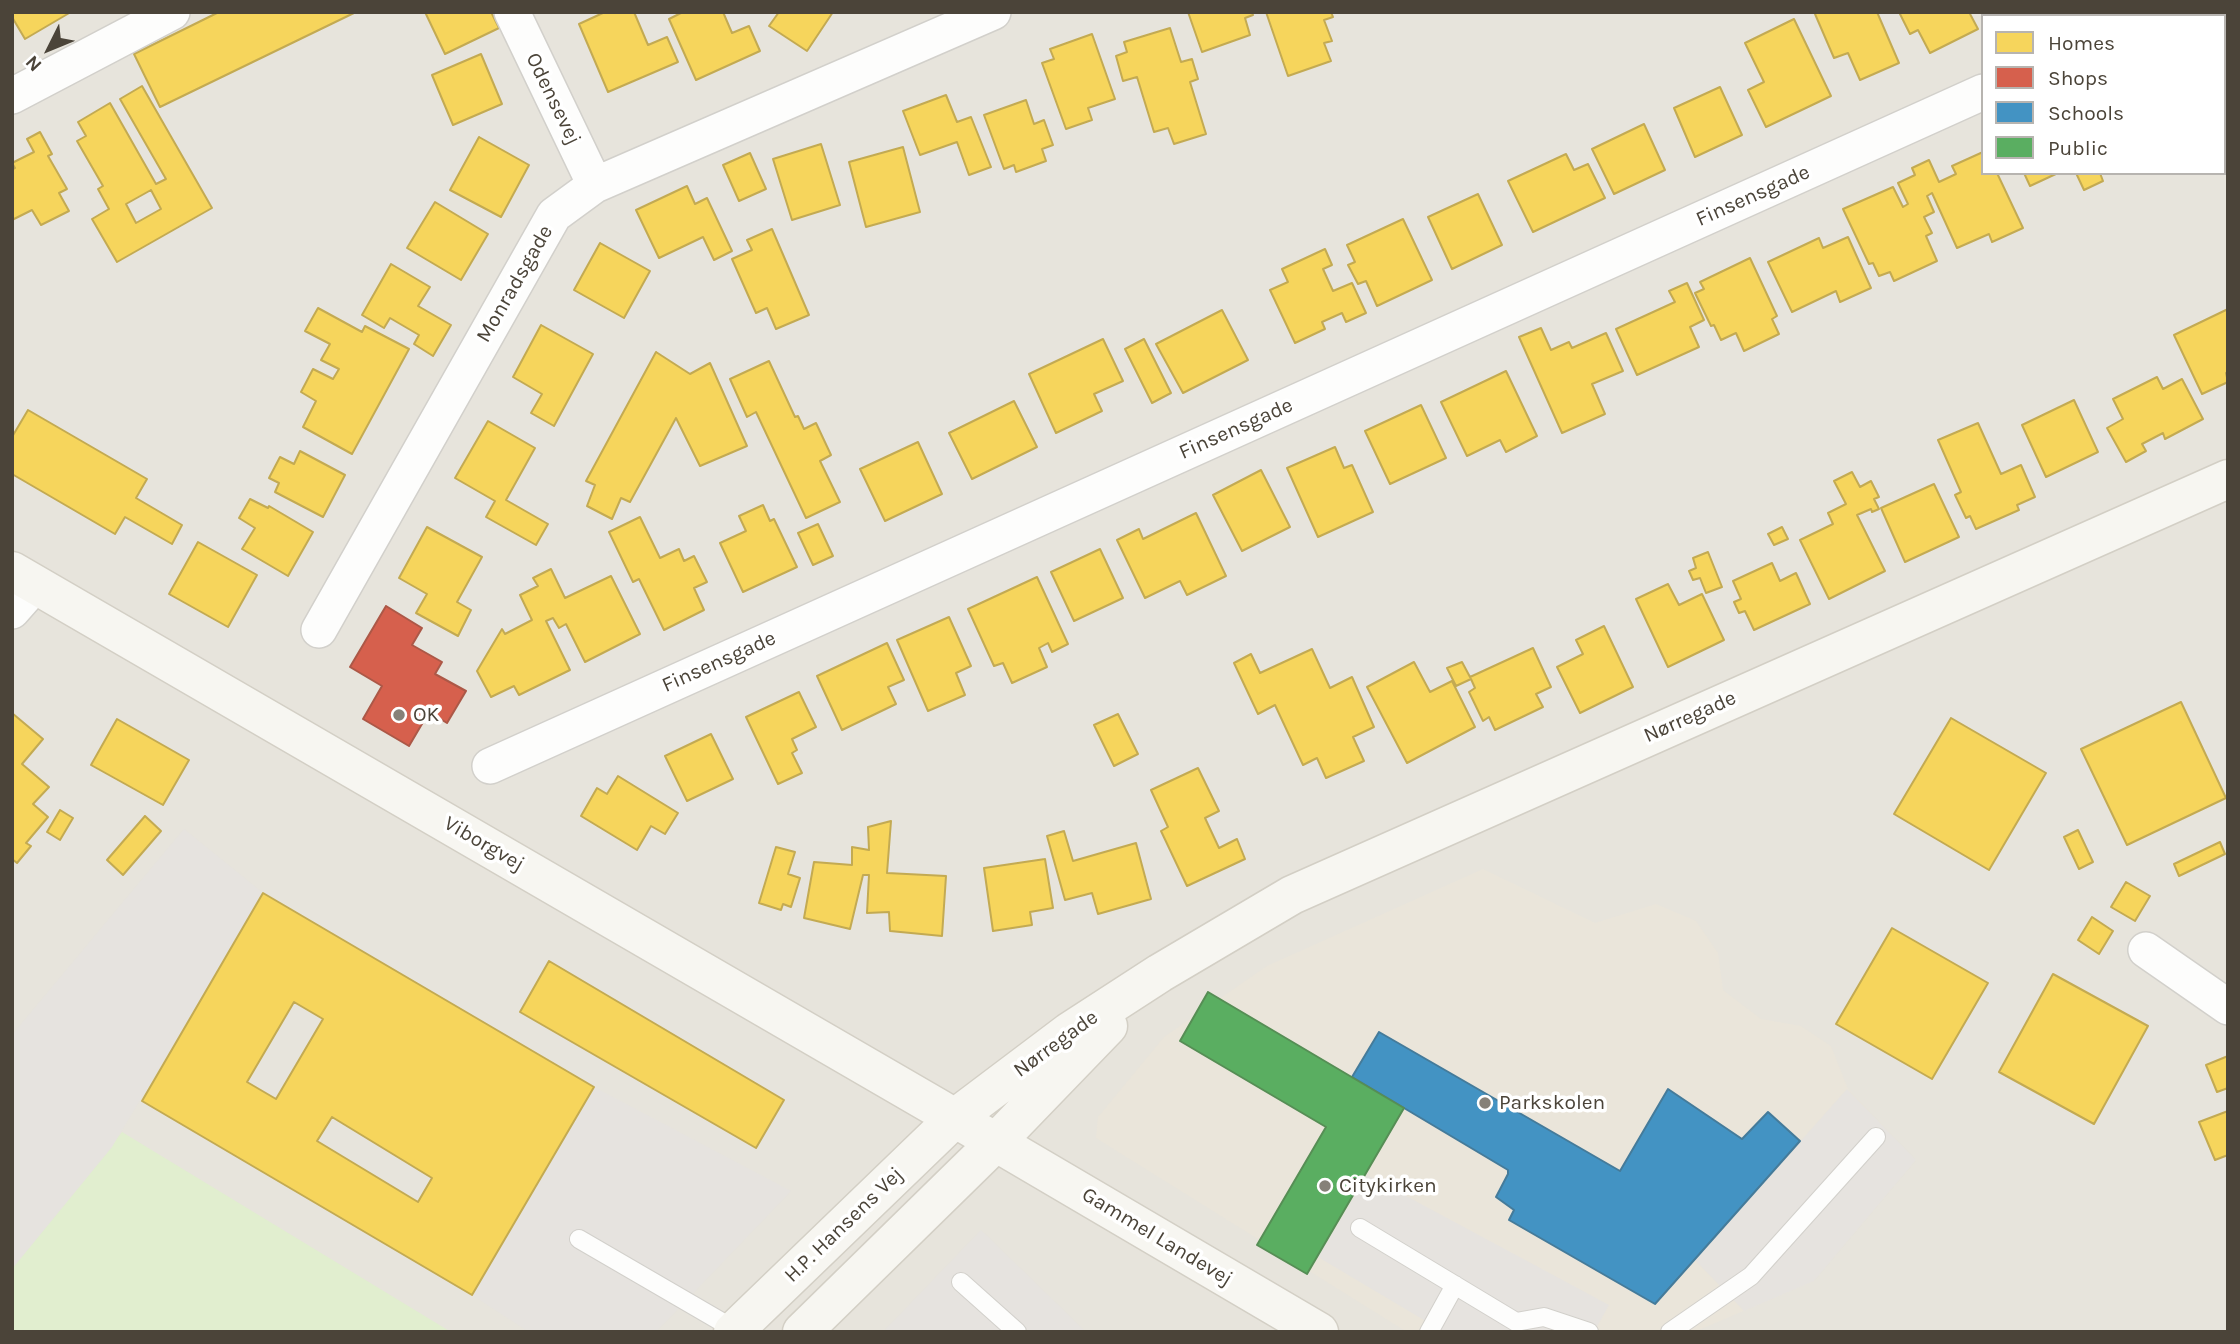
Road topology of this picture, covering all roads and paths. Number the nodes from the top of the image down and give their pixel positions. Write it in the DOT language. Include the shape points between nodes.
graph roads {
  1 [pos="172,12"];
  2 [pos="512,12"];
  3 [pos="993,12"];
  4 [pos="1981,93"];
  5 [pos="12,96"];
  6 [pos="594,185"];
  7 [pos="2228,479"];
  8 [pos="20,589"];
  9 [pos="319,630"];
  10 [pos="489,766"];
  11 [pos="2146,950"];
  12 [pos="1160,973"];
  13 [pos="2228,1007"];
  14 [pos="955,1118"];
  15 [pos="1876,1138"];
  16 [pos="996,1142"];
  17 [pos="1360,1228"];
  18 [pos="579,1239"];
  19 [pos="961,1282"];
  20 [pos="1455,1285"];
  21 [pos="1301,1328"];
  22 [pos="736,1331"];
  23 [pos="802,1332"];
  24 [pos="1017,1332"];
  25 [pos="1429,1332"];
  26 [pos="1589,1332"];
  27 [pos="1670,1332"];
  1 -- 5 [label="street"];
  2 -- 6 [label="street, Odensevej"];
  3 -- 6 [label="street, Monradsgade"];
  4 -- 10 [label="street, Finsensgade"];
  6 -- 9 [label="street, Monradsgade" via="554,215"];
  7 -- 12 [label="street, Nørregade" via="1292,895"];
  8 -- 14 [label="street, Viborgvej"];
  11 -- 13 [label="street"];
  12 -- 14 [label="street, Nørregade" via="1069,1032"];
  12 -- 16 [label="street, Nørregade"];
  14 -- 16 [label="street, Viborgvej"];
  14 -- 22 [label="street, H.P. Hansens Vej"];
  15 -- 27 [label="lane" via="1751,1276"];
  16 -- 21 [label="street, Gammel Landevej"];
  16 -- 23 [label="street"];
  17 -- 20 [label="lane"];
  18 -- 22 [label="lane"];
  19 -- 24 [label="lane"];
  20 -- 25 [label="lane"];
  20 -- 26 [label="lane" via="1516,1322 1544,1317"];
}
